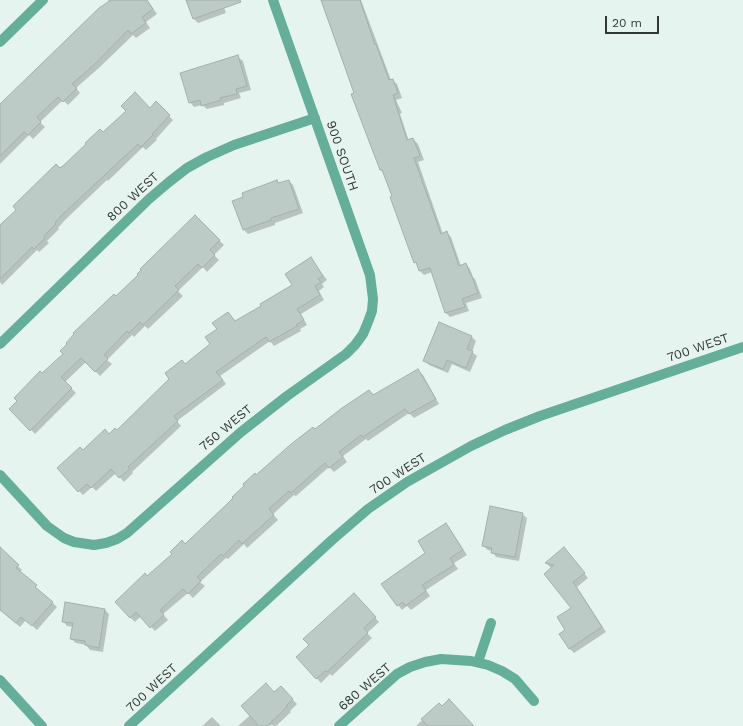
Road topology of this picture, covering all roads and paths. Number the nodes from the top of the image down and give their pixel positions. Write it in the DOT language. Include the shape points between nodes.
graph roads {
  1 [pos="43,0"];
  2 [pos="273,0"];
  3 [pos="0,42"];
  4 [pos="315,118"];
  5 [pos="368,322"];
  6 [pos="0,344"];
  7 [pos="743,347"];
  8 [pos="0,475"];
  9 [pos="491,623"];
  10 [pos="478,662"];
  11 [pos="0,680"];
  12 [pos="534,701"];
  13 [pos="42,726"];
  14 [pos="129,726"];
  15 [pos="339,726"];
  1 -- 3 [label="street"];
  2 -- 4 [label="street, 900 SOUTH"];
  4 -- 5 [label="street, 900 SOUTH" via="370,275 373,299"];
  4 -- 6 [label="street, 800 WEST" via="234,145 187,168 149,199"];
  5 -- 8 [label="street, 750 WEST" via="359,340 346,354 241,432 117,539 94,545 74,542 55,533"];
  7 -- 14 [label="street, 700 WEST" via="505,430 470,446 407,482 368,509 332,540"];
  9 -- 10 [label="street"];
  10 -- 12 [label="street, 680 WEST" via="515,679"];
  10 -- 15 [label="street, 680 WEST" via="441,660 410,667 380,688"];
  11 -- 13 [label="street"];
}
